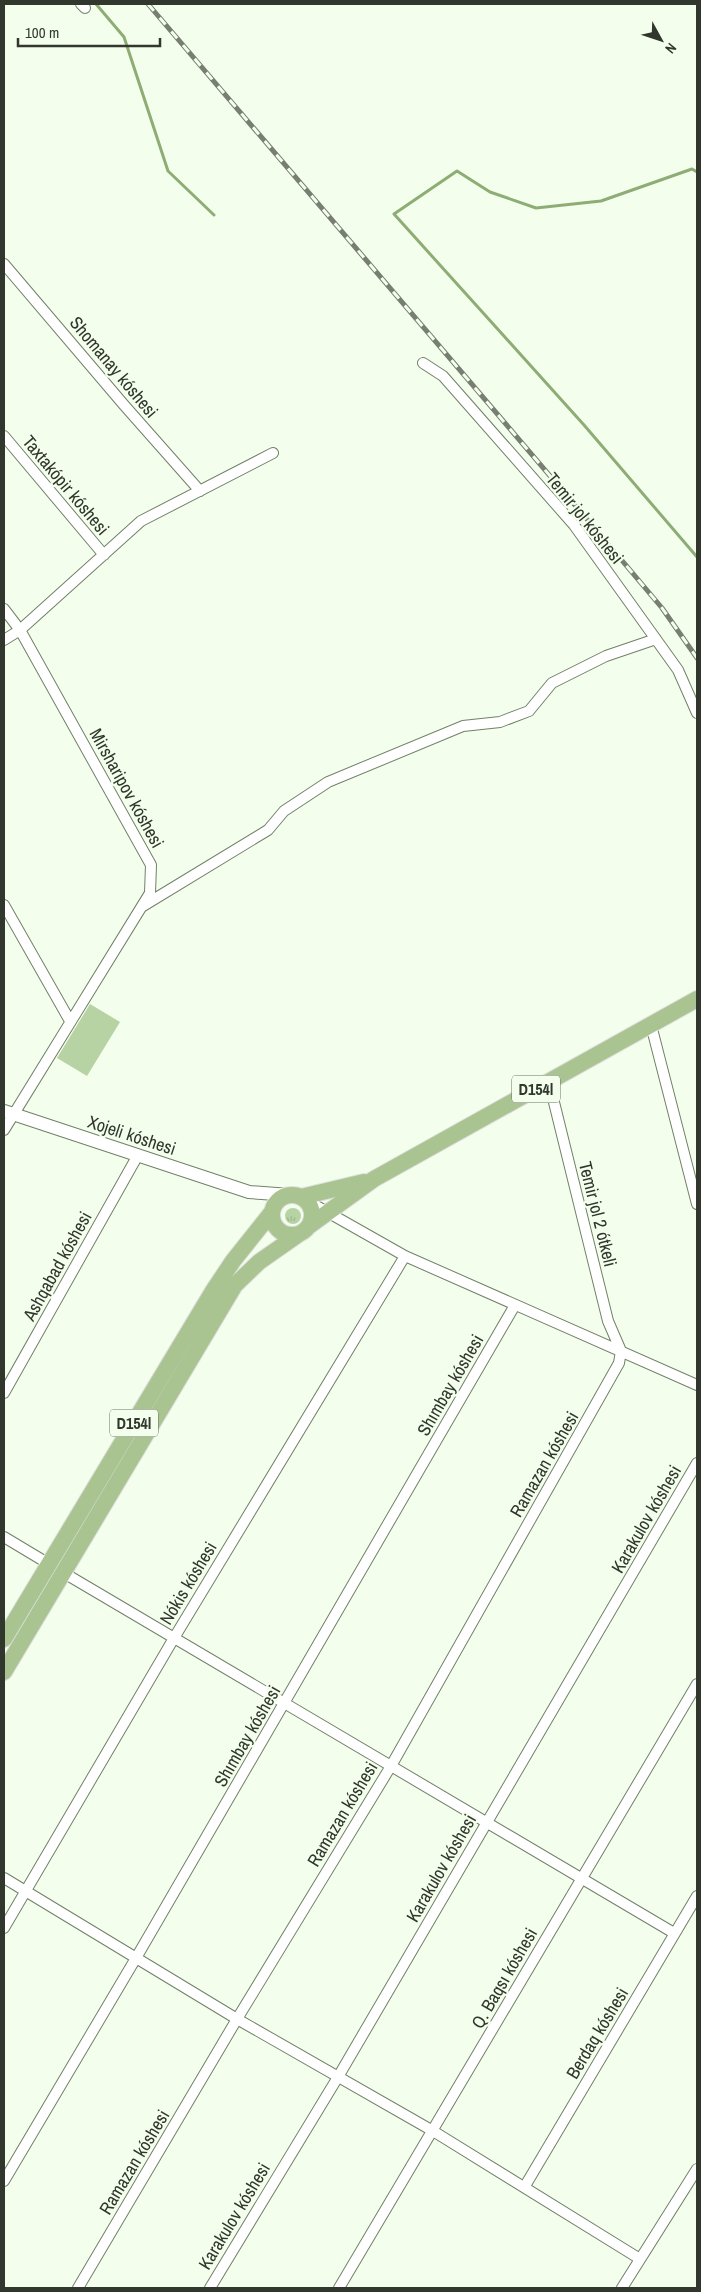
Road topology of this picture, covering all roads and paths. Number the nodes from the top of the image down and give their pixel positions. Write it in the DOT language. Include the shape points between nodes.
graph roads {
  1 [pos="4,264"];
  2 [pos="423,363"];
  3 [pos="4,436"];
  4 [pos="273,453"];
  5 [pos="200,491"];
  6 [pos="104,555"];
  7 [pos="4,610"];
  8 [pos="20,630"];
  9 [pos="656,639"];
  10 [pos="4,640"];
  11 [pos="697,713"];
  12 [pos="4,905"];
  13 [pos="140,908"];
  14 [pos="697,999"];
  15 [pos="70,1021"];
  16 [pos="651,1025"];
  17 [pos="549,1082"];
  18 [pos="8,1112"];
  19 [pos="4,1130"];
  20 [pos="138,1155"];
  21 [pos="374,1179"];
  22 [pos="249,1192"];
  23 [pos="299,1197"];
  24 [pos="697,1204"];
  25 [pos="272,1212"];
  26 [pos="328,1213"];
  27 [pos="304,1230"];
  28 [pos="405,1256"];
  29 [pos="515,1305"];
  30 [pos="621,1351"];
  31 [pos="697,1385"];
  32 [pos="4,1393"];
  33 [pos="697,1463"];
  34 [pos="4,1537"];
  35 [pos="56,1569"];
  36 [pos="174,1638"];
  37 [pos="4,1639"];
  38 [pos="4,1672"];
  39 [pos="697,1684"];
  40 [pos="285,1703"];
  41 [pos="390,1766"];
  42 [pos="486,1822"];
  43 [pos="4,1878"];
  44 [pos="582,1879"];
  45 [pos="26,1891"];
  46 [pos="697,1896"];
  47 [pos="4,1928"];
  48 [pos="674,1933"];
  49 [pos="136,1958"];
  50 [pos="237,2019"];
  51 [pos="338,2077"];
  52 [pos="433,2131"];
  53 [pos="697,2169"];
  54 [pos="4,2181"];
  55 [pos="525,2186"];
  56 [pos="640,2259"];
  57 [pos="78,2288"];
  58 [pos="210,2288"];
  59 [pos="339,2288"];
  60 [pos="622,2288"];
  1 -- 5 [label="street, Shomanay kóshesi"];
  2 -- 9 [label="street, Temir jol kóshesi" via="444,376 574,525"];
  3 -- 6 [label="street, Taxtakópir kóshesi"];
  4 -- 5 [label="street"];
  5 -- 6 [label="street" via="141,521"];
  6 -- 8 [label="street"];
  7 -- 8 [label="street, Mirsharipov kóshesi"];
  8 -- 10 [label="street"];
  8 -- 13 [label="street, Mirsharipov kóshesi" via="151,865 150,893"];
  9 -- 11 [label="street, Temir jol kóshesi" via="678,670"];
  9 -- 13 [label="street" via="606,656 552,683 529,711 500,722 463,726 328,782 284,811 268,830"];
  12 -- 15 [label="street"];
  13 -- 15 [label="street, Mirsharipov kóshesi"];
  14 -- 16 [label="main road, D154l"];
  15 -- 18 [label="street, Mirsharipov kóshesi"];
  16 -- 17 [label="main road, D154l"];
  16 -- 24 [label="street"];
  17 -- 21 [label="main road, D154l"];
  17 -- 30 [label="street, Temir jol 2 ótkeli" via="608,1321"];
  18 -- 19 [label="street, Mirsharipov kóshesi"];
  18 -- 20 [label="street, Xojeli kóshesi"];
  20 -- 22 [label="street, Xojeli kóshesi"];
  20 -- 32 [label="street, Ashqabad kóshesi"];
  21 -- 23 [label="main road, D154l"];
  21 -- 26 [label="main road, D154l"];
  22 -- 23 [label="street"];
  22 -- 25 [label="street"];
  23 -- 25 [label="main road, D154l" via="278,1201"];
  23 -- 26 [label="street"];
  23 -- 27 [label="main road" via="312,1210 312,1221"];
  25 -- 27 [label="main road" via="279,1231 285,1234"];
  25 -- 35 [label="main road, D154l" via="214,1291"];
  26 -- 27 [label="main road, D154l"];
  26 -- 28 [label="street"];
  27 -- 35 [label="main road, D154l" via="259,1262 235,1285"];
  28 -- 29 [label="street"];
  28 -- 36 [label="street, Nókis kóshesi"];
  29 -- 30 [label="street"];
  29 -- 40 [label="street, Shımbay kóshesi"];
  30 -- 31 [label="street"];
  30 -- 41 [label="street, Ramazan kóshesi" via="619,1363"];
  33 -- 42 [label="street, Karakulov kóshesi"];
  34 -- 35 [label="street"];
  35 -- 36 [label="street"];
  35 -- 37 [label="main road, D154l"];
  35 -- 38 [label="main road, D154l"];
  36 -- 40 [label="street"];
  36 -- 45 [label="street, Nókis kóshesi"];
  39 -- 44 [label="street, Q. Baqsı kóshesi"];
  40 -- 41 [label="street"];
  40 -- 49 [label="street, Shımbay kóshesi"];
  41 -- 42 [label="street"];
  41 -- 50 [label="street, Ramazan kóshesi"];
  42 -- 44 [label="street"];
  42 -- 51 [label="street, Karakulov kóshesi"];
  43 -- 45 [label="street"];
  44 -- 48 [label="street"];
  44 -- 52 [label="street, Q. Baqsı kóshesi"];
  45 -- 47 [label="street, Nókis kóshesi"];
  45 -- 49 [label="street"];
  46 -- 48 [label="street, Berdaq kóshesi"];
  48 -- 55 [label="street, Berdaq kóshesi"];
  49 -- 50 [label="street"];
  49 -- 54 [label="street, Shımbay kóshesi"];
  50 -- 51 [label="street"];
  50 -- 57 [label="street, Ramazan kóshesi"];
  51 -- 52 [label="street"];
  51 -- 58 [label="street, Karakulov kóshesi"];
  52 -- 55 [label="street"];
  52 -- 59 [label="street, Q. Baqsı kóshesi"];
  53 -- 56 [label="street"];
  55 -- 56 [label="street"];
  56 -- 60 [label="street"];
}
